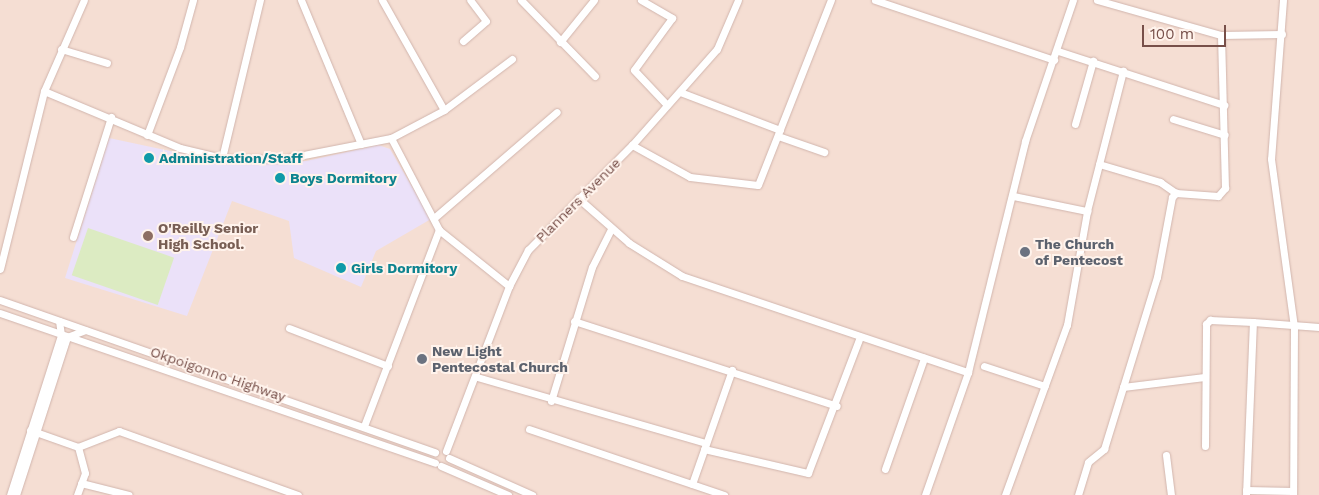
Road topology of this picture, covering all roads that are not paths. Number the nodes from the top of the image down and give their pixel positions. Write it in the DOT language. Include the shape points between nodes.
graph roads {
  1 [pos="84,0"];
  2 [pos="193,0"];
  3 [pos="260,0"];
  4 [pos="301,0"];
  5 [pos="382,0"];
  6 [pos="470,0"];
  7 [pos="521,0"];
  8 [pos="594,0"];
  9 [pos="641,0"];
  10 [pos="738,0"];
  11 [pos="831,0"];
  12 [pos="875,0"];
  13 [pos="1073,0"];
  14 [pos="1097,0"];
  15 [pos="1283,0"];
  16 [pos="1282,34"];
  17 [pos="1221,35"];
  18 [pos="463,41"];
  19 [pos="560,42"];
  20 [pos="61,49"];
  21 [pos="1058,50"];
  22 [pos="512,59"];
  23 [pos="1054,60"];
  24 [pos="1093,61"];
  25 [pos="107,63"];
  26 [pos="1124,71"];
  27 [pos="595,76"];
  28 [pos="44,91"];
  29 [pos="680,92"];
  30 [pos="1224,105"];
  31 [pos="667,106"];
  32 [pos="444,110"];
  33 [pos="557,112"];
  34 [pos="111,117"];
  35 [pos="1173,119"];
  36 [pos="1075,124"];
  37 [pos="779,133"];
  38 [pos="1225,135"];
  39 [pos="146,136"];
  40 [pos="392,138"];
  41 [pos="361,144"];
  42 [pos="632,146"];
  43 [pos="824,152"];
  44 [pos="222,158"];
  45 [pos="1099,164"];
  46 [pos="1176,193"];
  47 [pos="1013,196"];
  48 [pos="578,198"];
  49 [pos="1087,210"];
  50 [pos="434,218"];
  51 [pos="611,229"];
  52 [pos="439,230"];
  53 [pos="72,237"];
  54 [pos="0,269"];
  55 [pos="508,286"];
  56 [pos="0,300"];
  57 [pos="0,313"];
  58 [pos="59,321"];
  59 [pos="574,322"];
  60 [pos="1253,322"];
  61 [pos="1294,326"];
  62 [pos="1319,327"];
  63 [pos="289,328"];
  64 [pos="85,330"];
  65 [pos="64,336"];
  66 [pos="860,337"];
  67 [pos="924,358"];
  68 [pos="388,366"];
  69 [pos="984,366"];
  70 [pos="732,370"];
  71 [pos="968,372"];
  72 [pos="477,377"];
  73 [pos="1204,378"];
  74 [pos="1045,386"];
  75 [pos="1123,387"];
  76 [pos="551,402"];
  77 [pos="837,406"];
  78 [pos="364,426"];
  79 [pos="529,429"];
  80 [pos="34,431"];
  81 [pos="705,446"];
  82 [pos="1205,446"];
  83 [pos="78,447"];
  84 [pos="436,452"];
  85 [pos="447,455"];
  86 [pos="1166,455"];
  87 [pos="438,465"];
  88 [pos="885,469"];
  89 [pos="81,483"];
  90 [pos="692,484"];
  91 [pos="1246,492"];
  92 [pos="1293,493"];
  93 [pos="10,495"];
  94 [pos="16,495"];
  95 [pos="77,495"];
  96 [pos="128,495"];
  97 [pos="298,495"];
  98 [pos="508,495"];
  99 [pos="532,495"];
  100 [pos="724,495"];
  101 [pos="925,495"];
  102 [pos="1004,495"];
  103 [pos="1078,495"];
  104 [pos="1171,495"];
  1 -- 20 [label="street"];
  2 -- 39 [label="street" via="180,48"];
  3 -- 44 [label="street"];
  4 -- 41 [label="street"];
  5 -- 32 [label="street"];
  6 -- 18 [label="street" via="486,21"];
  7 -- 19 [label="street"];
  8 -- 19 [label="street"];
  9 -- 31 [label="street" via="672,18 634,70"];
  10 -- 29 [label="street, Planners Avenue" via="722,42"];
  11 -- 37 [label="street"];
  12 -- 23 [label="street"];
  13 -- 21 [label="street"];
  14 -- 17 [label="street"];
  15 -- 16 [label="street"];
  16 -- 17 [label="street"];
  16 -- 61 [label="street" via="1271,159"];
  17 -- 30 [label="street"];
  19 -- 27 [label="street"];
  20 -- 25 [label="street"];
  20 -- 28 [label="street"];
  21 -- 23 [label="street"];
  21 -- 24 [label="street"];
  22 -- 32 [label="street"];
  23 -- 47 [label="street" via="1025,141"];
  24 -- 26 [label="street"];
  24 -- 36 [label="street"];
  26 -- 30 [label="street"];
  26 -- 45 [label="street"];
  28 -- 34 [label="street"];
  28 -- 54 [label="street"];
  29 -- 31 [label="street, Planners Avenue"];
  29 -- 37 [label="street"];
  30 -- 38 [label="street"];
  31 -- 42 [label="street, Planners Avenue"];
  32 -- 40 [label="street"];
  33 -- 50 [label="street"];
  34 -- 39 [label="street"];
  34 -- 53 [label="street"];
  35 -- 38 [label="street"];
  37 -- 42 [label="street" via="762,182 754,186 690,177"];
  37 -- 43 [label="street"];
  38 -- 46 [label="street" via="1224,192 1218,196"];
  39 -- 44 [label="street"];
  40 -- 41 [label="street"];
  40 -- 50 [label="street"];
  41 -- 44 [label="street" via="283,159"];
  42 -- 48 [label="street, Planners Avenue"];
  45 -- 46 [label="street" via="1160,182"];
  45 -- 49 [label="street"];
  46 -- 75 [label="street" via="1157,277"];
  47 -- 49 [label="street"];
  47 -- 71 [label="street"];
  48 -- 51 [label="street"];
  48 -- 55 [label="street, Planners Avenue" via="528,250"];
  49 -- 74 [label="street" via="1067,325"];
  50 -- 52 [label="street"];
  51 -- 59 [label="street" via="592,267"];
  51 -- 66 [label="street" via="682,276"];
  52 -- 55 [label="street"];
  52 -- 68 [label="street"];
  55 -- 72 [label="street, Planners Avenue"];
  56 -- 58 [label="street, Okpoigonno Highway"];
  57 -- 65 [label="street, Okpoigonno Highway"];
  58 -- 64 [label="street, Okpoigonno Highway"];
  58 -- 65 [label="street"];
  59 -- 70 [label="street"];
  59 -- 76 [label="street"];
  60 -- 61 [label="street"];
  60 -- 73 [label="street" via="1207,321"];
  60 -- 91 [label="street"];
  61 -- 62 [label="street"];
  61 -- 92 [label="street"];
  63 -- 68 [label="street"];
  64 -- 65 [label="street"];
  64 -- 78 [label="street, Okpoigonno Highway"];
  65 -- 80 [label="street"];
  65 -- 87 [label="street, Okpoigonno Highway"];
  66 -- 67 [label="street"];
  66 -- 77 [label="street"];
  67 -- 71 [label="street"];
  67 -- 88 [label="street"];
  68 -- 78 [label="street"];
  69 -- 74 [label="street"];
  70 -- 77 [label="street"];
  70 -- 81 [label="street"];
  71 -- 101 [label="street"];
  72 -- 76 [label="street"];
  72 -- 85 [label="street, Planners Avenue"];
  73 -- 75 [label="street"];
  73 -- 82 [label="street"];
  74 -- 102 [label="street"];
  75 -- 103 [label="street" via="1104,449 1088,462"];
  76 -- 81 [label="street"];
  77 -- 81 [label="street" via="808,473"];
  78 -- 84 [label="street, Okpoigonno Highway"];
  79 -- 90 [label="street"];
  80 -- 83 [label="street"];
  80 -- 93 [label="street"];
  80 -- 94 [label="street"];
  81 -- 90 [label="street"];
  83 -- 89 [label="street" via="85,465"];
  83 -- 97 [label="street" via="119,431"];
  84 -- 85 [label="street"];
  84 -- 87 [label="street"];
  85 -- 87 [label="street"];
  85 -- 99 [label="street"];
  86 -- 104 [label="street"];
  87 -- 98 [label="street, Okpoigonno Highway"];
  89 -- 95 [label="street"];
  89 -- 96 [label="street"];
  90 -- 100 [label="street"];
  91 -- 92 [label="street"];
}
